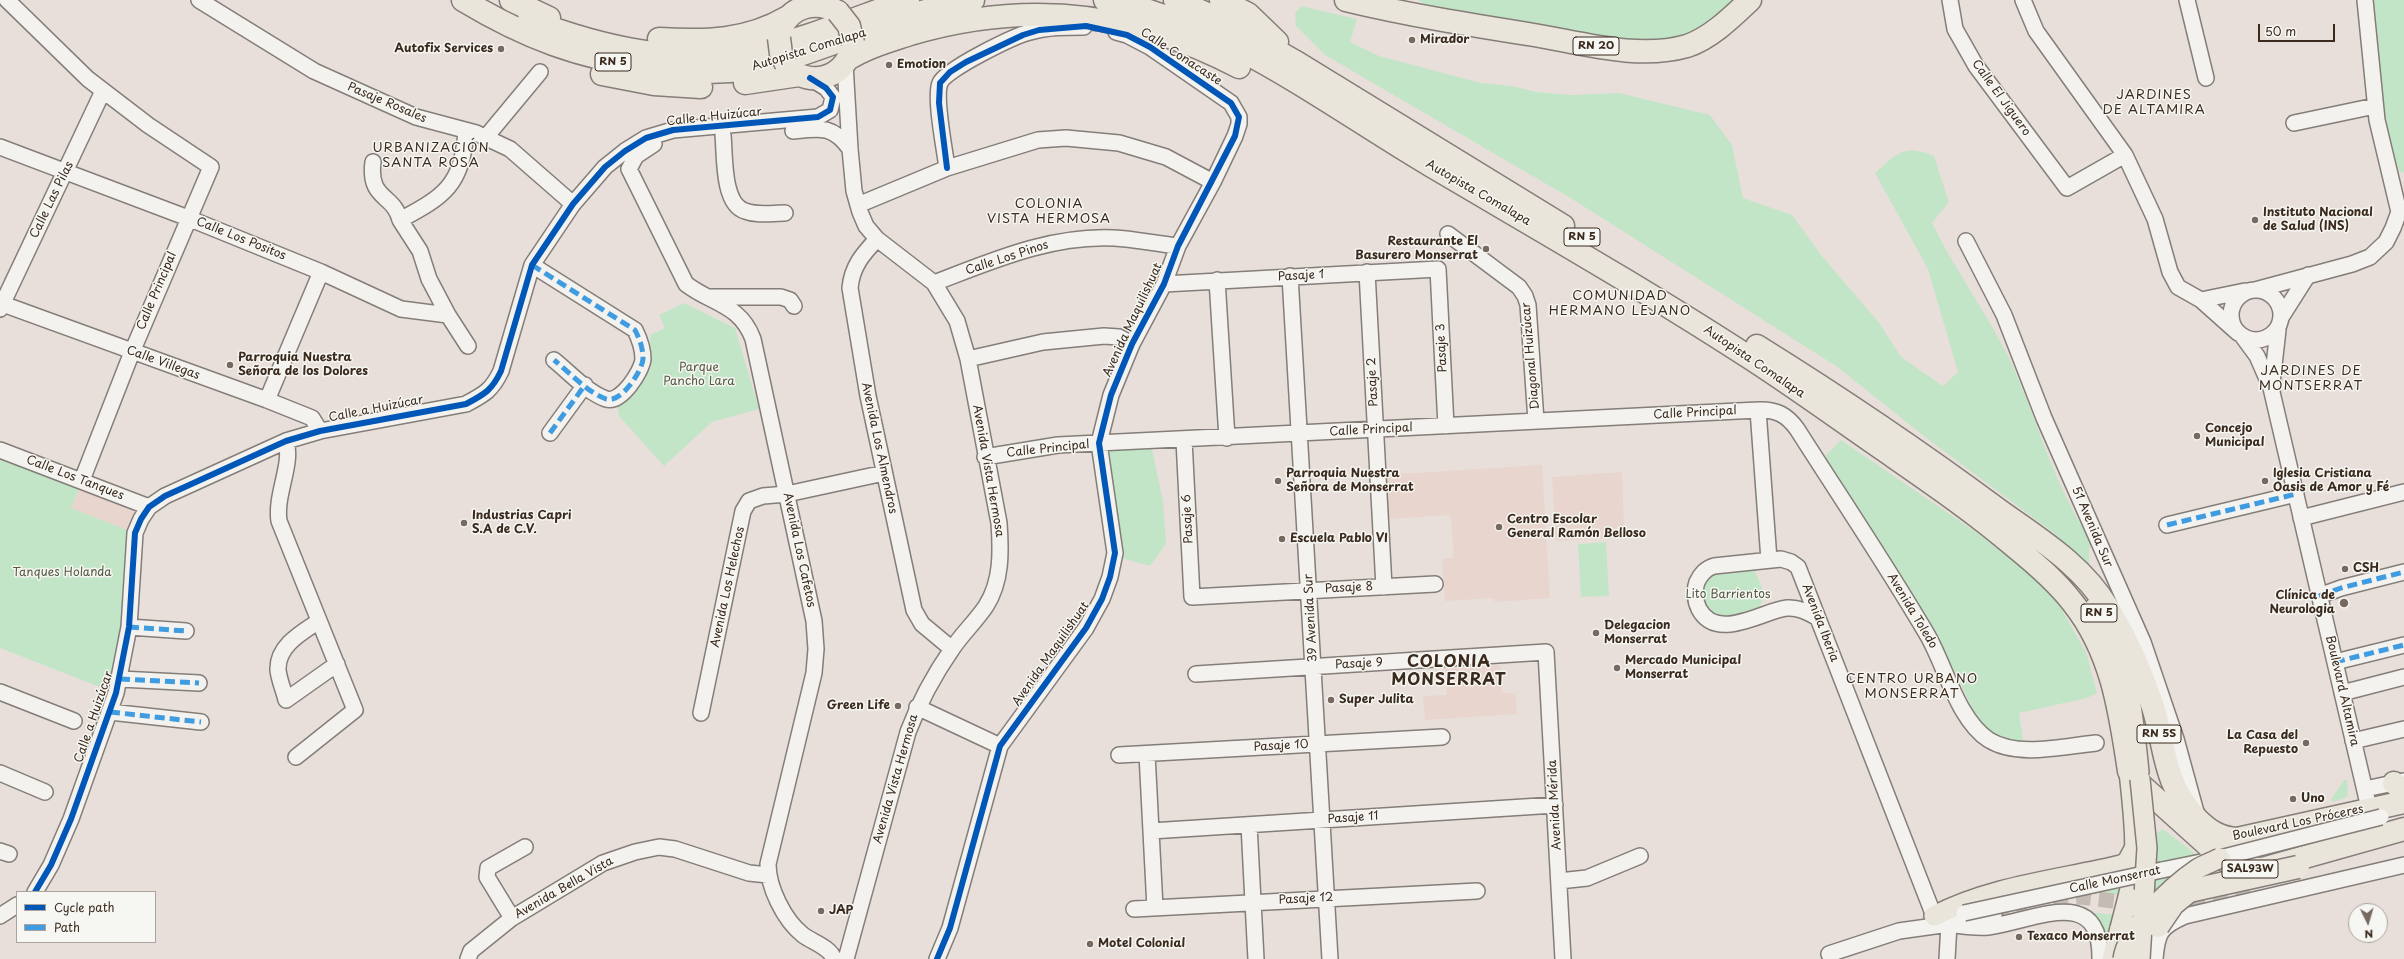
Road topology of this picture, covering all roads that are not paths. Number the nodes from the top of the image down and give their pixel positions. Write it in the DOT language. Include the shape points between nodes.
graph roads {
  1 [pos="7,0"];
  2 [pos="199,0"];
  3 [pos="450,0"];
  4 [pos="463,0"];
  5 [pos="491,0"];
  6 [pos="511,0"];
  7 [pos="908,0"];
  8 [pos="973,0"];
  9 [pos="1105,0"];
  10 [pos="1175,0"];
  11 [pos="1221,0"];
  12 [pos="1346,0"];
  13 [pos="1403,0"];
  14 [pos="1750,0"];
  15 [pos="1950,0"];
  16 [pos="2023,0"];
  17 [pos="2187,0"];
  18 [pos="2365,0"];
  19 [pos="832,5"];
  20 [pos="792,10"];
  21 [pos="1428,18"];
  22 [pos="849,55"];
  23 [pos="1294,60"];
  24 [pos="540,72"];
  25 [pos="799,72"];
  26 [pos="2206,78"];
  27 [pos="103,91"];
  28 [pos="2375,106"];
  29 [pos="2294,123"];
  30 [pos="1365,127"];
  31 [pos="466,131"];
  32 [pos="723,135"];
  33 [pos="486,137"];
  34 [pos="640,141"];
  35 [pos="0,147"];
  36 [pos="850,149"];
  37 [pos="2125,155"];
  38 [pos="373,162"];
  39 [pos="630,165"];
  40 [pos="605,167"];
  41 [pos="947,168"];
  42 [pos="67,171"];
  43 [pos="1212,182"];
  44 [pos="573,204"];
  45 [pos="858,205"];
  46 [pos="785,213"];
  47 [pos="188,218"];
  48 [pos="400,220"];
  49 [pos="1448,234"];
  50 [pos="877,239"];
  51 [pos="1966,241"];
  52 [pos="1178,246"];
  53 [pos="532,265"];
  54 [pos="1438,269"];
  55 [pos="320,272"];
  56 [pos="1367,272"];
  57 [pos="2308,275"];
  58 [pos="1290,276"];
  59 [pos="1217,280"];
  60 [pos="934,283"];
  61 [pos="1164,284"];
  62 [pos="2252,290"];
  63 [pos="767,296"];
  64 [pos="707,297"];
  65 [pos="2201,300"];
  66 [pos="1,305"];
  67 [pos="794,306"];
  68 [pos="448,315"];
  69 [pos="746,323"];
  70 [pos="2280,323"];
  71 [pos="2240,335"];
  72 [pos="1132,344"];
  73 [pos="468,346"];
  74 [pos="132,352"];
  75 [pos="968,359"];
  76 [pos="554,360"];
  77 [pos="585,385"];
  78 [pos="2271,388"];
  79 [pos="267,400"];
  80 [pos="1758,410"];
  81 [pos="1536,421"];
  82 [pos="1446,426"];
  83 [pos="1376,430"];
  84 [pos="320,431"];
  85 [pos="550,433"];
  86 [pos="1300,434"];
  87 [pos="1227,438"];
  88 [pos="1184,440"];
  89 [pos="286,441"];
  90 [pos="1100,443"];
  91 [pos="0,450"];
  92 [pos="985,457"];
  93 [pos="884,473"];
  94 [pos="82,480"];
  95 [pos="2404,492"];
  96 [pos="1977,493"];
  97 [pos="787,494"];
  98 [pos="2296,494"];
  99 [pos="149,507"];
  100 [pos="2301,518"];
  101 [pos="2167,525"];
  102 [pos="1769,560"];
  103 [pos="2404,572"];
  104 [pos="1435,584"];
  105 [pos="1384,587"];
  106 [pos="1309,591"];
  107 [pos="2319,596"];
  108 [pos="1192,597"];
  109 [pos="1816,617"];
  110 [pos="319,621"];
  111 [pos="129,627"];
  112 [pos="186,631"];
  113 [pos="2404,646"];
  114 [pos="952,649"];
  115 [pos="1546,652"];
  116 [pos="2335,662"];
  117 [pos="337,664"];
  118 [pos="1314,666"];
  119 [pos="1196,674"];
  120 [pos="2404,677"];
  121 [pos="120,679"];
  122 [pos="199,684"];
  123 [pos="0,692"];
  124 [pos="2342,692"];
  125 [pos="918,707"];
  126 [pos="110,712"];
  127 [pos="702,713"];
  128 [pos="74,721"];
  129 [pos="201,722"];
  130 [pos="2404,729"];
  131 [pos="1442,737"];
  132 [pos="2353,741"];
  133 [pos="2096,742"];
  134 [pos="1318,744"];
  135 [pos="1000,746"];
  136 [pos="1147,754"];
  137 [pos="1119,755"];
  138 [pos="296,757"];
  139 [pos="0,773"];
  140 [pos="2135,775"];
  141 [pos="2402,789"];
  142 [pos="45,792"];
  143 [pos="1554,805"];
  144 [pos="2371,805"];
  145 [pos="2404,811"];
  146 [pos="1321,820"];
  147 [pos="2199,821"];
  148 [pos="1249,825"];
  149 [pos="1151,831"];
  150 [pos="2404,831"];
  151 [pos="2359,842"];
  152 [pos="525,847"];
  153 [pos="2135,847"];
  154 [pos="1640,856"];
  155 [pos="2220,858"];
  156 [pos="2404,864"];
  157 [pos="768,875"];
  158 [pos="1559,881"];
  159 [pos="2263,885"];
  160 [pos="36,891"];
  161 [pos="1477,891"];
  162 [pos="1325,898"];
  163 [pos="1253,903"];
  164 [pos="16,907"];
  165 [pos="1155,908"];
  166 [pos="1134,909"];
  167 [pos="1994,915"];
  168 [pos="0,916"];
  169 [pos="512,918"];
  170 [pos="1941,920"];
  171 [pos="2158,932"];
  172 [pos="842,957"];
  173 [pos="1825,957"];
  174 [pos="468,959"];
  175 [pos="937,959"];
  176 [pos="1256,959"];
  177 [pos="1330,959"];
  178 [pos="1564,959"];
  179 [pos="1947,959"];
  180 [pos="2100,959"];
  181 [pos="2112,959"];
  182 [pos="2123,959"];
  183 [pos="2140,959"];
  184 [pos="2155,959"];
  1 -- 27 [label="street"];
  2 -- 31 [label="street, Pasaje Rosales" via="314,72 416,117"];
  3 -- 25 [label="highway" via="478,23 497,34 552,58 605,75 654,84 693,87 738,84"];
  4 -- 8 [label="highway, Autopista Comalapa / RN 5" via="499,22 529,36 588,57 676,71 717,73 774,63 942,6"];
  5 -- 7 [label="highway, Autopista Comalapa / RN 5" via="523,18 618,48 702,55 736,53 769,47"];
  6 -- 20 [label="highway" via="562,23 640,37 679,40 721,39 748,35 768,29"];
  9 -- 30 [label="highway, Autopista Comalapa / RN 5" via="1156,13 1203,32 1278,71"];
  10 -- 23 [label="highway, Autopista Comalapa / RN 5" via="1228,23"];
  11 -- 23 [label="highway" via="1248,14"];
  12 -- 21 [label="highway, RN 20"];
  13 -- 21 [label="highway"];
  14 -- 21 [label="highway, RN 20" via="1706,37 1688,45 1655,50 1596,46"];
  15 -- 37 [label="street, Calle El Jiguero" via="1955,29 1976,66 2067,188"];
  16 -- 37 [label="street, Boulevard Altamira" via="2036,30"];
  17 -- 26 [label="street"];
  18 -- 28 [label="street"];
  19 -- 20 [label="highway" via="807,6"];
  19 -- 22 [label="highway, bridge" via="849,26"];
  20 -- 25 [label="highway, bridge" via="779,38 781,54"];
  22 -- 25 [label="highway" via="827,77"];
  22 -- 30 [label="highway" via="967,17 1023,12 1101,17 1138,24 1182,40 1304,101"];
  22 -- 36 [label="street, Avenida Vista Hermosa"];
  23 -- 96 [label="highway, Autopista Comalapa / RN 5" via="1813,381"];
  24 -- 33 [label="street"];
  25 -- 34 [label="street, Calle a Huizúcar" via="826,88 833,97 830,110 818,117 673,130"];
  27 -- 42 [label="street, Calle Las Pilas"];
  27 -- 47 [label="street, Calle Principal" via="148,125 209,164 210,170"];
  28 -- 29 [label="street"];
  28 -- 57 [label="street" via="2399,212 2394,228 2386,242 2370,257"];
  30 -- 140 [label="highway, Autopista Comalapa / RN 5" via="1746,355 1972,511 2043,571 2074,604 2100,649 2117,698"];
  31 -- 33 [label="street, Pasaje Rosales"];
  31 -- 48 [label="street" via="464,156 457,176 445,191 424,207"];
  32 -- 36 [label="street, Calle a Huizúcar" via="824,129 835,132"];
  32 -- 39 [label="street, Calle a Huizúcar" via="675,137 662,141 640,152"];
  32 -- 46 [label="street" via="727,186 738,207 745,211 766,214"];
  33 -- 44 [label="street, Pasaje Rosales" via="510,149"];
  34 -- 39 [label="street"];
  34 -- 40 [label="street, Calle a Huizúcar"];
  35 -- 42 [label="street, Calle Los Positos"];
  36 -- 45 [label="street, Avenida Vista Hermosa"];
  37 -- 65 [label="street, Boulevard Altamira" via="2155,220 2170,272 2178,287"];
  38 -- 48 [label="street" via="374,185 382,198 398,210"];
  39 -- 40 [label="street"];
  39 -- 64 [label="street, Avenida Los Cafetos" via="686,284"];
  40 -- 44 [label="street, Calle a Huizúcar"];
  41 -- 43 [label="street" via="1038,140 1090,139 1145,149 1166,157"];
  41 -- 43 [label="street, Calle Conacaste" via="939,103 940,83 950,72 1028,32 1086,26 1139,40 1230,103 1239,117 1239,124"];
  41 -- 45 [label="street"];
  42 -- 47 [label="street, Calle Los Positos"];
  42 -- 66 [label="street, Calle Las Pilas"];
  43 -- 52 [label="street, Avenida Maquilishuat"];
  44 -- 53 [label="street, Calle a Huizúcar"];
  45 -- 50 [label="street, Avenida Vista Hermosa" via="866,226"];
  47 -- 55 [label="street, Calle Los Positos"];
  47 -- 74 [label="street, Calle Principal"];
  48 -- 68 [label="street" via="420,251 429,279"];
  49 -- 81 [label="street, Diagonal Huizúcar" via="1519,287 1525,296 1528,305"];
  50 -- 60 [label="street, Avenida Vista Hermosa"];
  50 -- 93 [label="street, Avenida Los Almendros" via="859,259 850,288"];
  51 -- 147 [label="street, 51 Avenida Sur" via="2004,315 2044,418 2143,642 2176,739"];
  52 -- 60 [label="street, Calle Los Pinos" via="1113,238 1054,242 1021,250"];
  52 -- 61 [label="street, Avenida Maquilishuat"];
  53 -- 77 [label="street" via="635,330 642,343 643,360 640,371 620,397 607,399"];
  53 -- 84 [label="street, Calle a Huizúcar" via="501,371 494,386 484,395 466,404"];
  54 -- 56 [label="street, Pasaje 1"];
  54 -- 82 [label="street, Pasaje 3"];
  55 -- 68 [label="street, Calle Los Positos" via="401,309"];
  55 -- 79 [label="street"];
  56 -- 58 [label="street, Pasaje 1"];
  56 -- 83 [label="street, Pasaje 2"];
  57 -- 62 [label="street"];
  57 -- 70 [label="street"];
  58 -- 59 [label="street, Pasaje 1"];
  58 -- 86 [label="street, 39 Avenida Sur"];
  59 -- 61 [label="street, Pasaje 1"];
  59 -- 87 [label="street"];
  60 -- 75 [label="street, Avenida Vista Hermosa" via="957,321"];
  61 -- 72 [label="street, Avenida Maquilishuat"];
  62 -- 65 [label="street"];
  62 -- 70 [label="street" via="2262,290 2275,297 2281,309"];
  62 -- 71 [label="street" via="2237,298 2231,309 2232,322"];
  63 -- 64 [label="street"];
  63 -- 67 [label="street" via="786,298"];
  63 -- 69 [label="street" via="752,306"];
  64 -- 69 [label="street, Avenida Los Cafetos" via="723,304"];
  65 -- 71 [label="street, Boulevard Altamira"];
  66 -- 74 [label="street, Calle Villegas"];
  68 -- 73 [label="street"];
  69 -- 97 [label="street, Avenida Los Cafetos" via="753,339"];
  70 -- 71 [label="street" via="2273,335 2261,340"];
  70 -- 78 [label="street, Boulevard Altamira"];
  71 -- 78 [label="street, Boulevard Altamira" via="2257,356"];
  72 -- 75 [label="street" via="1119,337 1104,336 1043,342"];
  72 -- 90 [label="street, Avenida Maquilishuat" via="1111,395"];
  74 -- 79 [label="street, Calle Villegas"];
  74 -- 94 [label="street, Calle Principal"];
  75 -- 92 [label="street, Avenida Vista Hermosa"];
  76 -- 77 [label="street"];
  77 -- 85 [label="street"];
  78 -- 98 [label="street, Boulevard Altamira"];
  79 -- 84 [label="street, Calle Villegas" via="312,418"];
  80 -- 81 [label="street, Calle Principal"];
  80 -- 102 [label="street"];
  80 -- 133 [label="street, Avenida Toledo" via="1782,414 1797,429 1928,636 1966,716 1978,732 1997,744 2019,749"];
  81 -- 82 [label="street, Calle Principal"];
  82 -- 83 [label="street, Calle Principal"];
  83 -- 86 [label="street, Calle Principal"];
  83 -- 105 [label="street, Pasaje 2"];
  84 -- 89 [label="street, Calle a Huizúcar"];
  86 -- 87 [label="street, Calle Principal"];
  86 -- 106 [label="street, 39 Avenida Sur"];
  87 -- 88 [label="street, Calle Principal"];
  88 -- 90 [label="street, Calle Principal"];
  88 -- 108 [label="street, Pasaje 6"];
  89 -- 99 [label="street, Calle a Huizúcar" via="183,486"];
  89 -- 110 [label="street" via="288,453 277,508 279,521"];
  90 -- 92 [label="street, Calle Principal" via="1045,447"];
  90 -- 135 [label="street, Avenida Maquilishuat" via="1115,553 1110,577 1102,599 1086,628"];
  91 -- 94 [label="street, Calle Los Tanques"];
  92 -- 114 [label="street, Avenida Vista Hermosa" via="999,523 1000,562 989,600"];
  93 -- 97 [label="street, Avenida Los Helechos"];
  93 -- 114 [label="street, Avenida Los Almendros" via="917,617"];
  94 -- 99 [label="street, Calle Los Tanques"];
  95 -- 100 [label="street"];
  96 -- 140 [label="main road, RN 5" via="2003,521 2064,569 2099,613 2124,669 2131,704"];
  96 -- 147 [label="highway, Boulevard Los Próceres / RN 5S" via="2055,548 2089,582 2107,608 2147,690 2174,788"];
  97 -- 127 [label="street, Avenida Los Helechos" via="755,498 749,501 743,511"];
  97 -- 157 [label="street, Avenida Los Cafetos" via="814,620 816,661 768,864"];
  98 -- 100 [label="street, Boulevard Altamira"];
  98 -- 101 [label="street"];
  99 -- 111 [label="street, Calle a Huizúcar" via="135,533"];
  100 -- 107 [label="street, Boulevard Altamira"];
  102 -- 109 [label="street, Avenida Iberia" via="1784,559 1798,567"];
  102 -- 109 [label="street, Avenida Iberia" via="1706,569 1696,589 1696,602 1700,612 1713,621 1727,624 1743,622 1788,608 1801,609"];
  103 -- 107 [label="street"];
  104 -- 105 [label="street, Pasaje 8"];
  105 -- 106 [label="street, Pasaje 8"];
  106 -- 108 [label="street, Pasaje 8"];
  106 -- 118 [label="street, 39 Avenida Sur"];
  107 -- 116 [label="street, Boulevard Altamira"];
  109 -- 170 [label="street, Avenida Iberia"];
  110 -- 117 [label="street"];
  110 -- 117 [label="street" via="280,652 278,670 286,700"];
  111 -- 112 [label="street"];
  111 -- 121 [label="street, Calle a Huizúcar"];
  113 -- 116 [label="street"];
  114 -- 125 [label="street, Avenida Vista Hermosa"];
  115 -- 118 [label="street, Pasaje 9"];
  115 -- 143 [label="street, Avenida Mérida"];
  116 -- 124 [label="street, Boulevard Altamira"];
  117 -- 138 [label="street" via="355,710"];
  118 -- 119 [label="street, Pasaje 9"];
  118 -- 134 [label="street, 39 Avenida Sur"];
  120 -- 124 [label="street"];
  121 -- 122 [label="street"];
  121 -- 126 [label="street, Calle a Huizúcar"];
  123 -- 128 [label="street"];
  124 -- 132 [label="street, Boulevard Altamira"];
  125 -- 135 [label="street"];
  125 -- 172 [label="street, Avenida Vista Hermosa" via="908,732 858,918"];
  126 -- 129 [label="street"];
  126 -- 160 [label="street, Calle a Huizúcar" via="56,854 42,884"];
  130 -- 132 [label="street"];
  131 -- 134 [label="street, Pasaje 10"];
  132 -- 144 [label="street, Boulevard Altamira"];
  134 -- 136 [label="street, Pasaje 10"];
  134 -- 146 [label="street, 39 Avenida Sur"];
  135 -- 175 [label="street, Avenida Maquilishuat" via="950,928"];
  136 -- 137 [label="street, Pasaje 10"];
  136 -- 149 [label="street"];
  139 -- 142 [label="street"];
  140 -- 151 [label="highway, SAL93W" via="2137,783 2206,845 2237,867 2262,869"];
  140 -- 153 [label="main road, RN 5"];
  140 -- 183 [label="main road, RN 5, bridge" via="2147,848"];
  141 -- 144 [label="highway, Boulevard Los Próceres / RN 5S"];
  143 -- 146 [label="street, Pasaje 11"];
  143 -- 158 [label="street, Avenida Mérida"];
  144 -- 145 [label="street, Calle Monserrat"];
  144 -- 147 [label="highway, Boulevard Los Próceres / RN 5S" via="2237,839 2216,835"];
  144 -- 155 [label="street, Calle Monserrat, bridge"];
  146 -- 148 [label="street, Pasaje 11"];
  146 -- 162 [label="street, 39 Avenida Sur"];
  148 -- 149 [label="street, Pasaje 11"];
  148 -- 163 [label="street"];
  149 -- 165 [label="street"];
  150 -- 151 [label="highway, SAL93W"];
  150 -- 159 [label="highway" via="2341,863"];
  151 -- 171 [label="highway, bridge" via="2332,857 2298,867 2190,891 2173,904"];
  152 -- 169 [label="street" via="488,868 487,872"];
  153 -- 170 [label="main road" via="2127,862 2121,865 2023,885 1957,904"];
  153 -- 181 [label="main road, RN 5, bridge" via="2134,871"];
  154 -- 158 [label="street" via="1587,878"];
  155 -- 170 [label="street, Calle Monserrat, bridge"];
  155 -- 182 [label="main road, bridge" via="2189,876 2149,913 2128,942"];
  156 -- 159 [label="street"];
  156 -- 171 [label="street" via="2185,916"];
  157 -- 169 [label="street, Avenida Bella Vista" via="749,873 674,849 648,849 603,863"];
  157 -- 172 [label="street, Avenida Los Cafetos" via="776,895 802,934"];
  158 -- 178 [label="street, Avenida Mérida"];
  161 -- 162 [label="street, Pasaje 12"];
  162 -- 163 [label="street, Pasaje 12"];
  162 -- 177 [label="street, 39 Avenida Sur"];
  163 -- 165 [label="street, Pasaje 12"];
  163 -- 176 [label="street"];
  164 -- 168 [label="street"];
  165 -- 166 [label="street, Pasaje 12"];
  167 -- 170 [label="street, Calle Monserrat"];
  169 -- 174 [label="street, Avenida Bella Vista" via="471,951"];
  170 -- 173 [label="street, Calle Monserrat" via="1898,923 1871,933"];
  170 -- 179 [label="street"];
  170 -- 180 [label="street" via="1988,927 2053,913 2076,913 2088,918 2096,928 2100,941"];
  171 -- 184 [label="street"];
}
